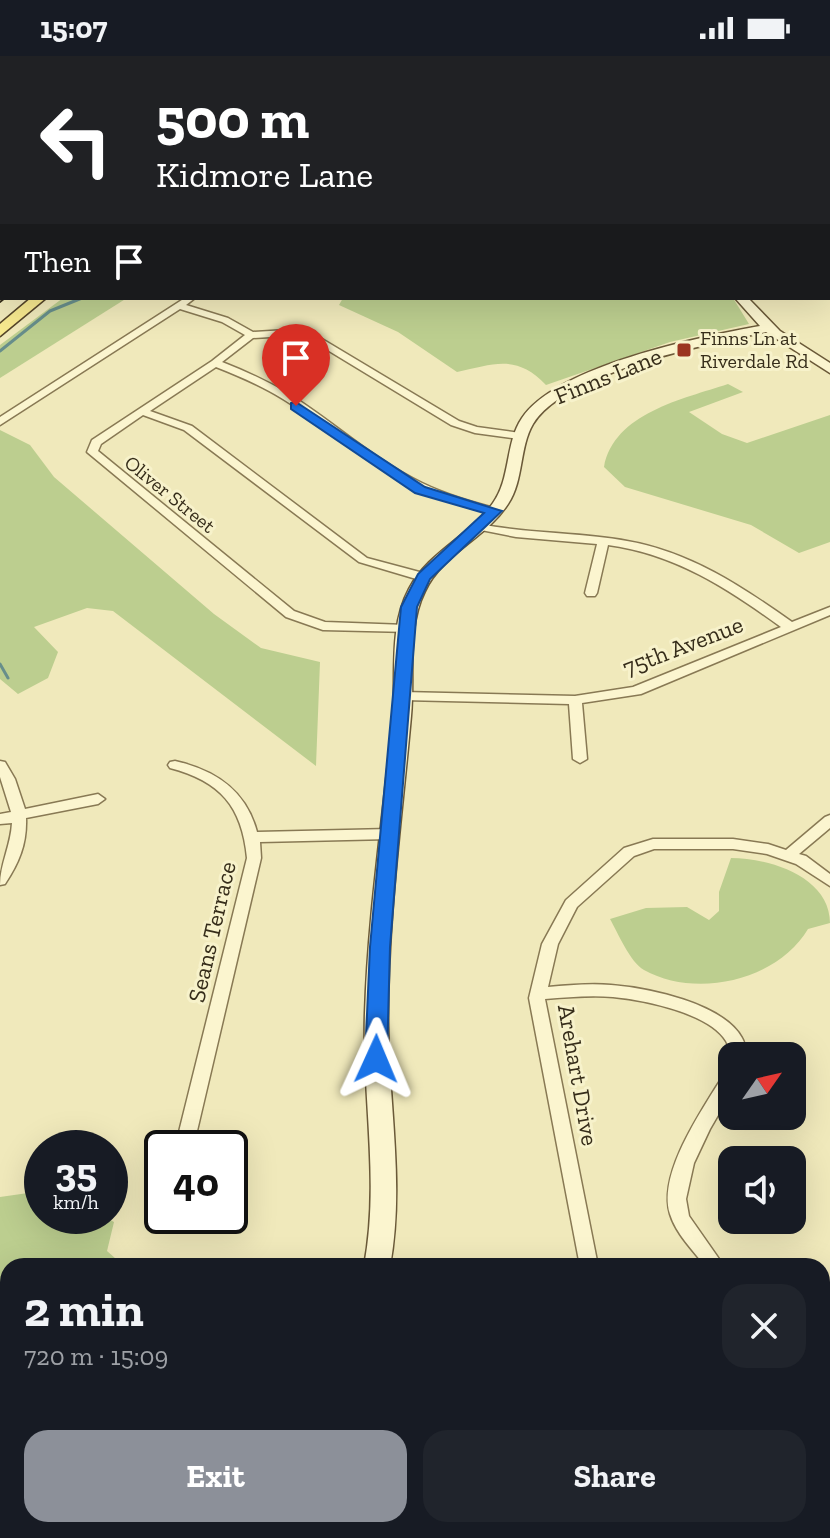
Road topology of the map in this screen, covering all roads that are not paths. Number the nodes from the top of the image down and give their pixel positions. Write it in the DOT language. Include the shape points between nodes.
graph roads {
  1 [pos="16,300"];
  2 [pos="37,300"];
  3 [pos="188,300"];
  4 [pos="743,300"];
  5 [pos="180,306"];
  6 [pos="0,314"];
  7 [pos="768,328"];
  8 [pos="0,332"];
  9 [pos="251,335"];
  10 [pos="215,363"];
  11 [pos="830,369"];
  12 [pos="144,412"];
  13 [pos="0,422"];
  14 [pos="520,436"];
  15 [pos="494,511"];
  16 [pos="480,527"];
  17 [pos="603,541"];
  18 [pos="423,577"];
  19 [pos="591,593"];
  20 [pos="830,611"];
  21 [pos="790,627"];
  22 [pos="406,629"];
  23 [pos="403,696"];
  24 [pos="575,700"];
  25 [pos="580,759"];
  26 [pos="0,765"];
  27 [pos="175,765"];
  28 [pos="98,799"];
  29 [pos="17,815"];
  30 [pos="0,819"];
  31 [pos="830,820"];
  32 [pos="390,834"];
  33 [pos="253,837"];
  34 [pos="789,855"];
  35 [pos="0,880"];
  36 [pos="830,881"];
  37 [pos="538,993"];
  38 [pos="737,1042"];
  39 [pos="718,1101"];
  40 [pos="189,1130"];
  41 [pos="378,1258"];
  42 [pos="587,1258"];
  43 [pos="709,1258"];
  1 -- 6 [label="main road"];
  2 -- 8 [label="main road"];
  3 -- 5 [label="street"];
  4 -- 7 [label="street"];
  5 -- 9 [label="street" via="225,320"];
  5 -- 13 [label="street"];
  7 -- 11 [label="street"];
  7 -- 14 [label="street, Finns Lane" via="672,350 564,390 537,408"];
  9 -- 10 [label="street, Oliver Street"];
  9 -- 14 [label="street" via="314,338 455,423"];
  10 -- 12 [label="street, Oliver Street"];
  10 -- 15 [label="street" via="263,384 420,490"];
  12 -- 18 [label="street" via="188,428 363,560"];
  12 -- 22 [label="street, Oliver Street" via="92,445 92,452 290,614 323,626"];
  14 -- 15 [label="street, Finns Lane" via="509,487"];
  15 -- 16 [label="street, Finns Lane"];
  16 -- 17 [label="street"];
  16 -- 18 [label="street, Finns Lane"];
  17 -- 19 [label="street"];
  17 -- 21 [label="street" via="655,550 694,564"];
  18 -- 22 [label="street, Finns Lane"];
  20 -- 21 [label="street, 75th Avenue"];
  21 -- 24 [label="street, 75th Avenue" via="660,683"];
  22 -- 23 [label="street, Finns Lane"];
  23 -- 24 [label="street, 75th Avenue"];
  23 -- 32 [label="street, Finns Lane"];
  24 -- 25 [label="street"];
  26 -- 29 [label="street" via="14,791"];
  27 -- 33 [label="street, Seans Terrace" via="199,769 216,780 241,809"];
  28 -- 29 [label="street"];
  29 -- 30 [label="street"];
  29 -- 35 [label="street" via="19,850"];
  31 -- 34 [label="street"];
  32 -- 33 [label="street"];
  32 -- 41 [label="street, Finns Lane" via="377,984 376,1059 387,1193"];
  33 -- 40 [label="street, Seans Terrace" via="242,919"];
  34 -- 36 [label="street, Arehart Drive"];
  34 -- 37 [label="street, Arehart Drive" via="754,846 667,843 629,852 571,904 550,944"];
  37 -- 38 [label="street" via="612,991 671,1003 724,1026"];
  37 -- 42 [label="street, Arehart Drive"];
  39 -- 43 [label="street" via="695,1141 677,1192 680,1216"];
}
